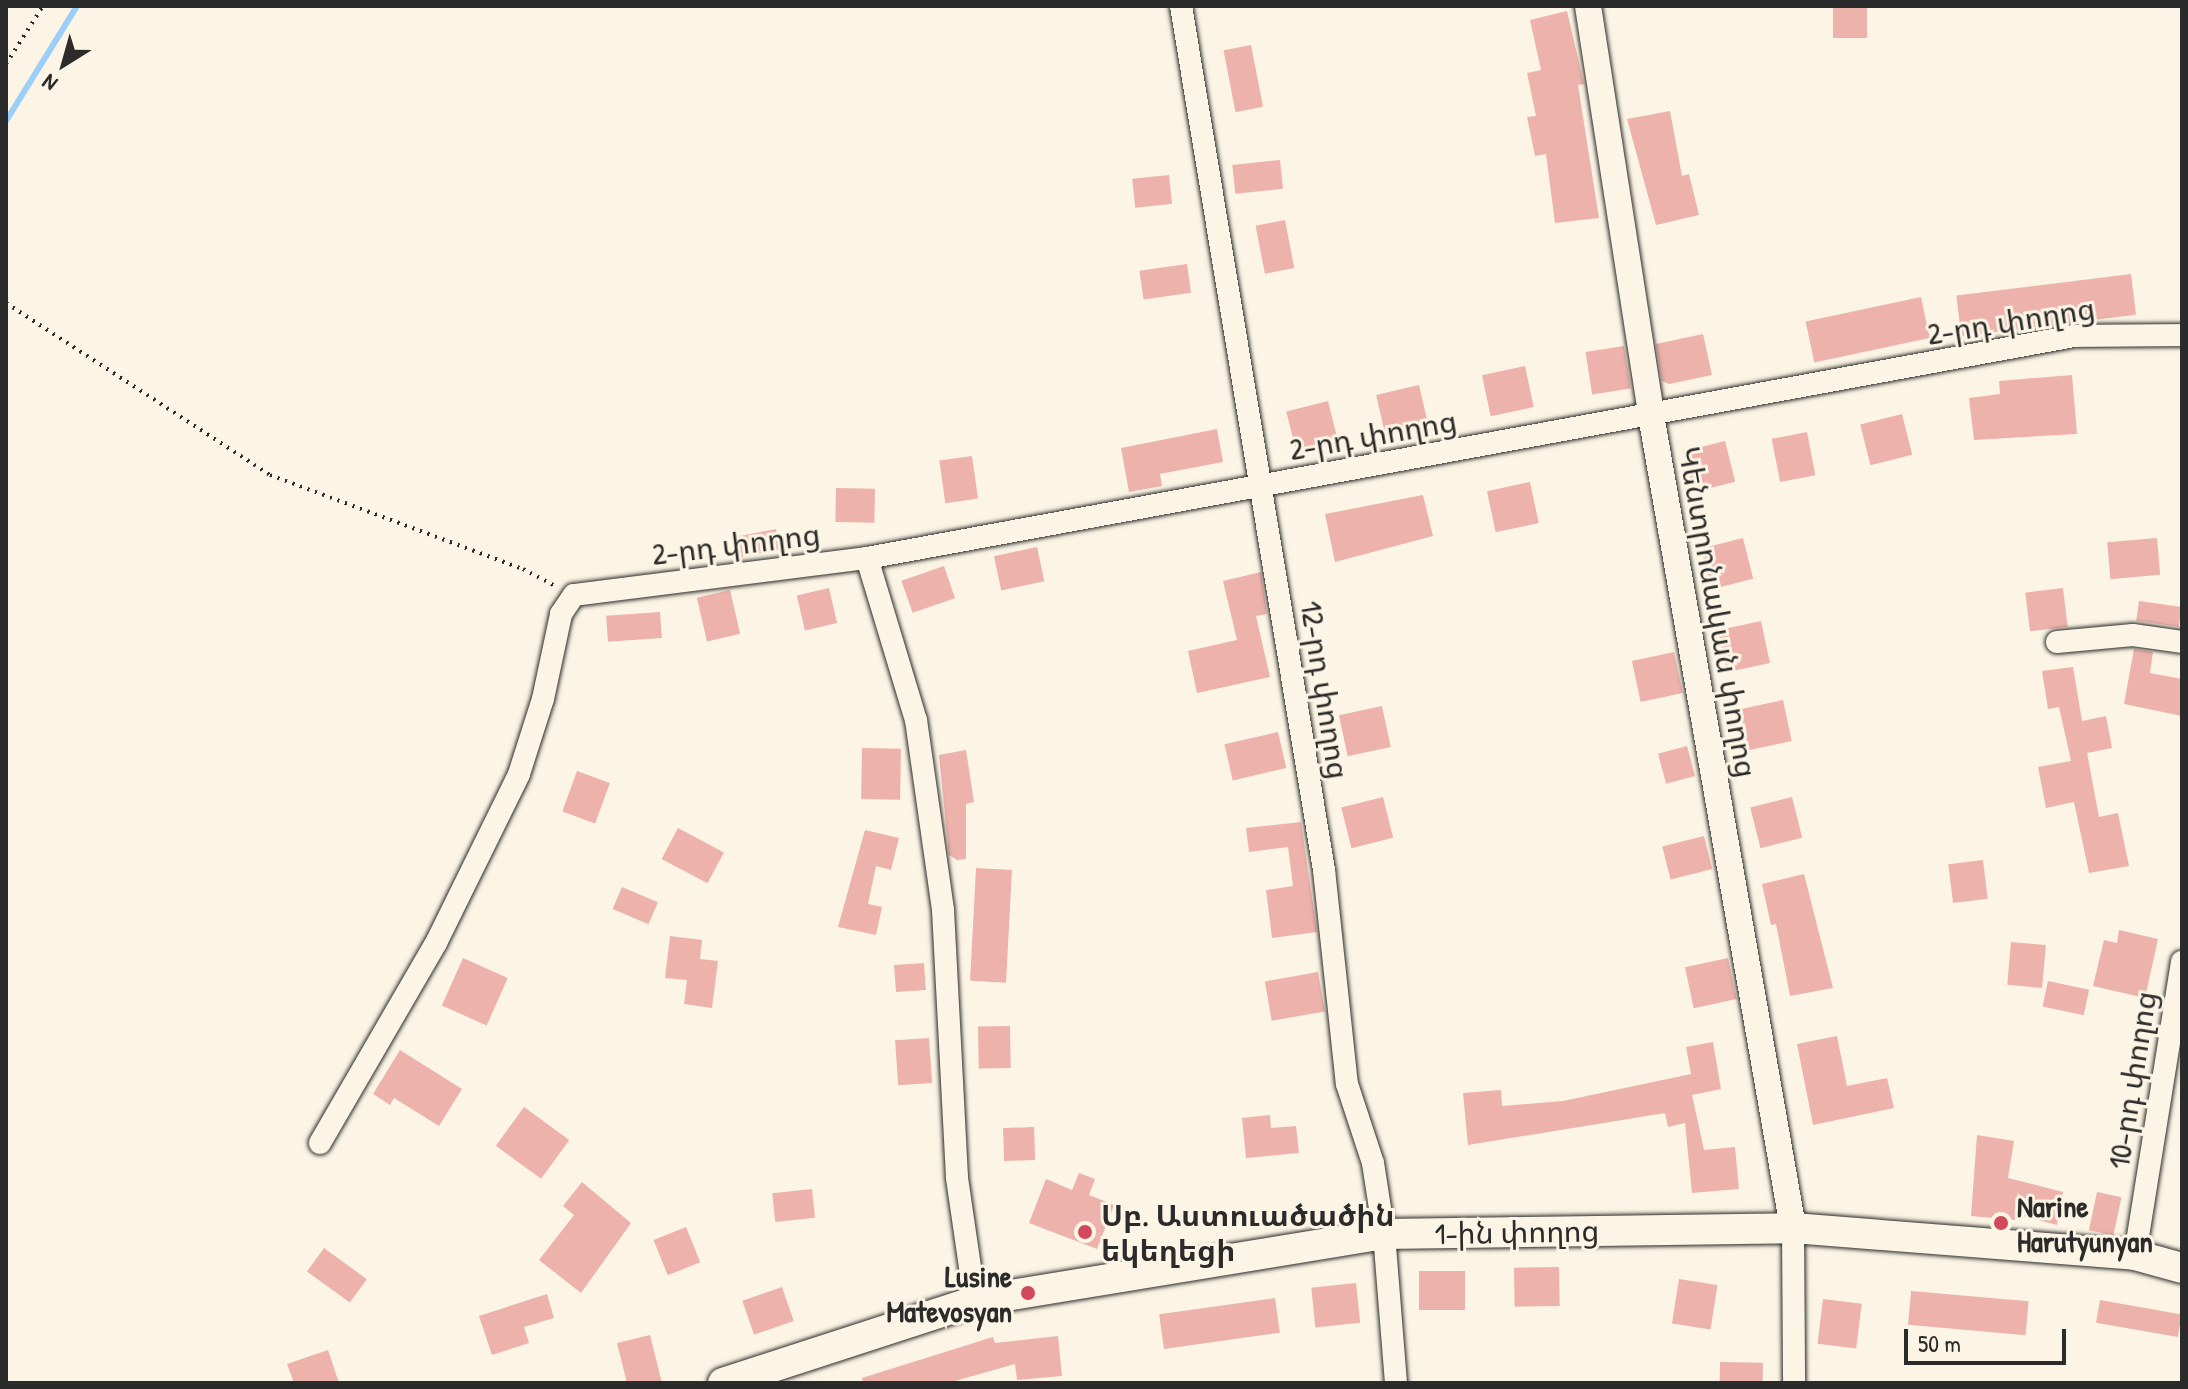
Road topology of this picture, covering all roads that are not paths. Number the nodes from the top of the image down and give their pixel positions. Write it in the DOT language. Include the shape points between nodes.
graph roads {
  1 [pos="1181,6"];
  2 [pos="1588,6"];
  3 [pos="2182,335"];
  4 [pos="1651,415"];
  5 [pos="1261,486"];
  6 [pos="867,558"];
  7 [pos="2057,642"];
  8 [pos="2182,642"];
  9 [pos="2182,962"];
  10 [pos="320,1143"];
  11 [pos="1793,1228"];
  12 [pos="1384,1234"];
  13 [pos="2135,1255"];
  14 [pos="2182,1268"];
  15 [pos="975,1301"];
  16 [pos="723,1383"];
  17 [pos="1396,1383"];
  18 [pos="1794,1383"];
  1 -- 5 [label="street, 12-րդ փողոց"];
  2 -- 4 [label="street, Կենտրոնական փողոց"];
  3 -- 4 [label="street, 2-րդ փողոց" via="2074,336"];
  4 -- 5 [label="street, 2-րդ փողոց"];
  4 -- 11 [label="street, Կենտրոնական փողոց"];
  5 -- 6 [label="street, 2-րդ փողոց"];
  5 -- 12 [label="street, 12-րդ փողոց" via="1324,870 1347,1084 1373,1163"];
  6 -- 10 [label="street, 2-րդ փողոց" via="574,595 561,614 543,699 519,774 436,943"];
  6 -- 15 [label="street" via="916,720 943,910 957,1178"];
  7 -- 8 [label="street" via="2133,635"];
  9 -- 13 [label="street, 10-րդ փողոց"];
  11 -- 12 [label="main road, 1-ին փողոց"];
  11 -- 13 [label="main road, 1-ին փողոց"];
  11 -- 18 [label="street"];
  12 -- 15 [label="main road, 1-ին փողոց"];
  12 -- 17 [label="street, 12-րդ փողոց"];
  13 -- 14 [label="main road, 1-ին փողոց"];
  15 -- 16 [label="main road, 1-ին փողոց"];
}
